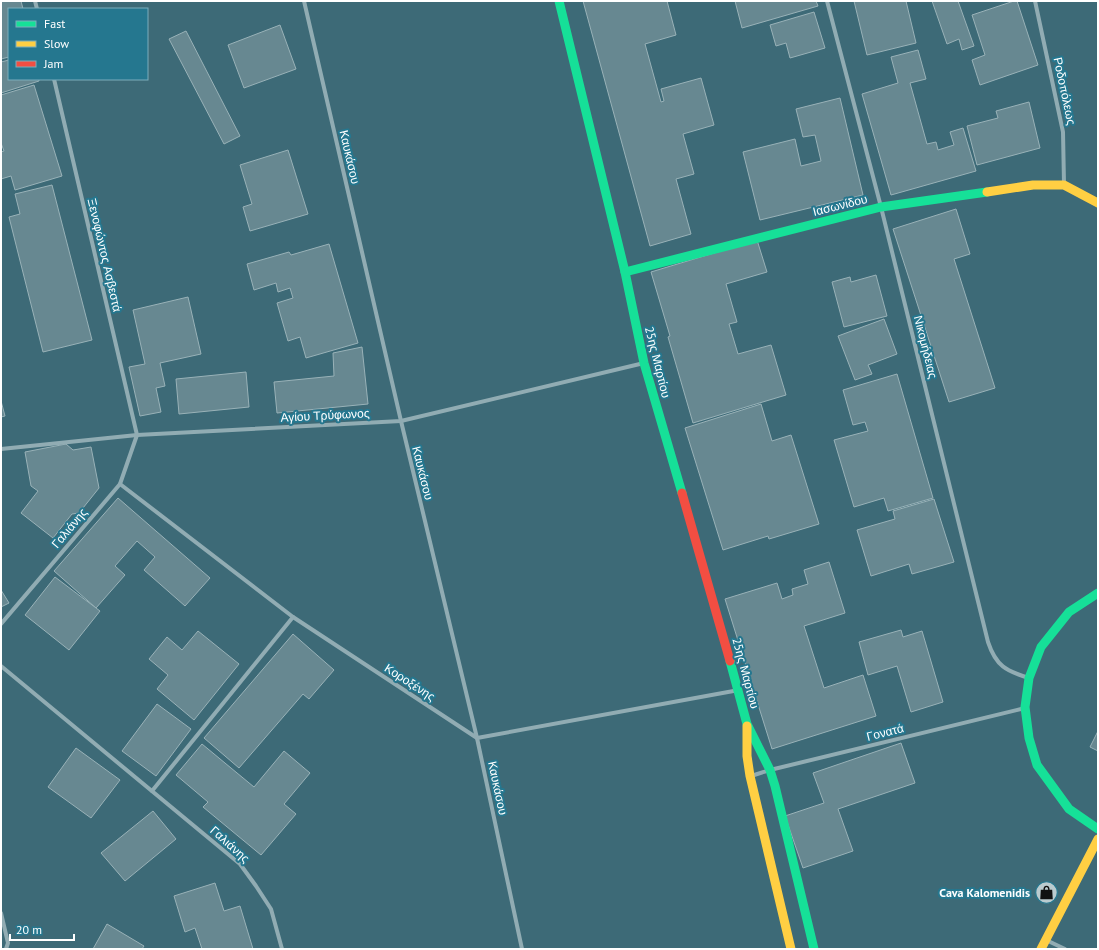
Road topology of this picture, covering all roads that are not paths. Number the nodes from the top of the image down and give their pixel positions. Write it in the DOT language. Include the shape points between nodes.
graph roads {
  1 [pos="304,1"];
  2 [pos="559,1"];
  3 [pos="827,1"];
  4 [pos="1035,1"];
  5 [pos="54,80"];
  6 [pos="1064,185"];
  7 [pos="1098,203"];
  8 [pos="881,207"];
  9 [pos="625,272"];
  10 [pos="644,363"];
  11 [pos="401,421"];
  12 [pos="137,435"];
  13 [pos="1,449"];
  14 [pos="120,484"];
  15 [pos="1098,593"];
  16 [pos="293,617"];
  17 [pos="1,624"];
  18 [pos="1,666"];
  19 [pos="1029,678"];
  20 [pos="739,690"];
  21 [pos="1025,708"];
  22 [pos="747,724"];
  23 [pos="477,738"];
  24 [pos="770,770"];
  25 [pos="750,776"];
  26 [pos="152,790"];
  27 [pos="1098,829"];
  28 [pos="1098,839"];
  29 [pos="1,913"];
  30 [pos="1046,939"];
  31 [pos="6,949"];
  32 [pos="282,949"];
  33 [pos="522,949"];
  34 [pos="791,949"];
  35 [pos="814,949"];
  36 [pos="1041,949"];
  37 [pos="1065,949"];
  1 -- 11 [label="street, Καυκάσου"];
  2 -- 9 [label="main road, 25ης Μαρτίου"];
  3 -- 8 [label="street, Νικομήδειας"];
  4 -- 6 [label="street, Ροδοπόλεως" via="1063,132"];
  5 -- 12 [label="street, Ξενοφώντος Ασβεστά"];
  6 -- 7 [label="main road"];
  6 -- 8 [label="main road, Ιασωνίδου" via="1033,185"];
  8 -- 9 [label="main road, Ιασωνίδου"];
  8 -- 19 [label="street, Νικομήδειας" via="988,642 1001,666"];
  9 -- 10 [label="main road, 25ης Μαρτίου"];
  10 -- 11 [label="street, Αγίου Τρύφωνος"];
  10 -- 20 [label="main road, 25ης Μαρτίου"];
  11 -- 12 [label="street, Αγίου Τρύφωνος"];
  11 -- 23 [label="street, Καυκάσου"];
  12 -- 13 [label="street, Αγίου Τρύφωνος"];
  12 -- 14 [label="street, Γαλιάνης"];
  14 -- 16 [label="street, Κοροξένης"];
  14 -- 17 [label="street, Γαλιάνης"];
  15 -- 19 [label="main road" via="1069,612 1041,647"];
  16 -- 23 [label="street, Κοροξένης"];
  16 -- 26 [label="street"];
  18 -- 26 [label="street, Γαλιάνης"];
  19 -- 21 [label="main road"];
  20 -- 22 [label="main road, 25ης Μαρτίου"];
  20 -- 23 [label="street"];
  21 -- 24 [label="street, Γονατά"];
  21 -- 27 [label="main road" via="1029,738 1037,765 1069,809"];
  22 -- 24 [label="main road, 25ης Μαρτίου"];
  22 -- 25 [label="main road, 25ης Μαρτίου"];
  23 -- 33 [label="street, Καυκάσου"];
  24 -- 25 [label="street, Γονατά"];
  24 -- 35 [label="main road, 25ης Μαρτίου"];
  25 -- 34 [label="main road, 25ης Μαρτίου"];
  26 -- 32 [label="street, Γαλιάνης" via="240,864 271,909"];
  28 -- 30 [label="main road"];
  29 -- 31 [label="street" via="8,943"];
  30 -- 36 [label="main road"];
  30 -- 37 [label="street"];
}
